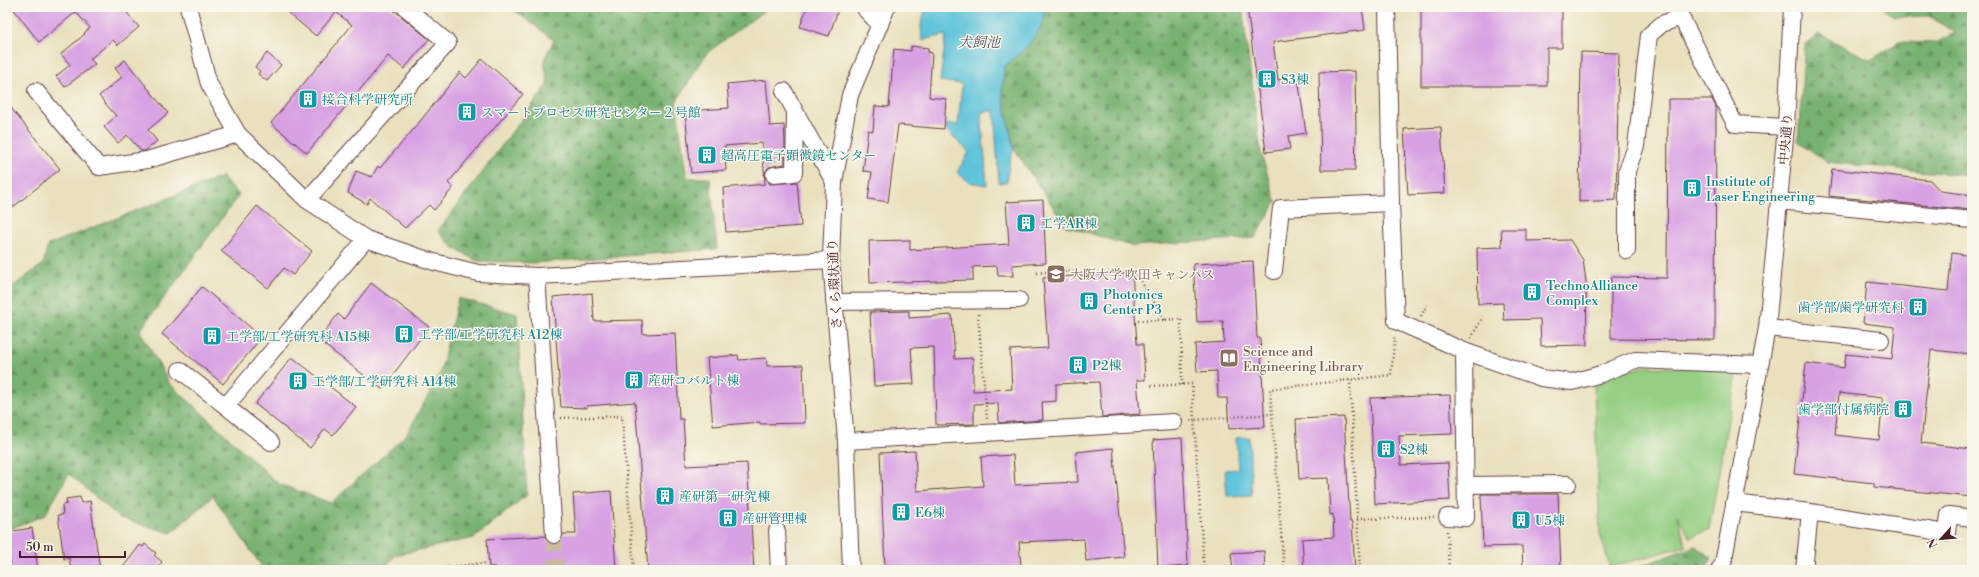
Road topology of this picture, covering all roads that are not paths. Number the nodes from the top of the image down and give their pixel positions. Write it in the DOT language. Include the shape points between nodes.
graph roads {
  1 [pos="188,7"];
  2 [pos="405,7"];
  3 [pos="867,7"];
  4 [pos="887,7"];
  5 [pos="1387,7"];
  6 [pos="1792,7"];
  7 [pos="1678,12"];
  8 [pos="880,24"];
  9 [pos="36,91"];
  10 [pos="784,91"];
  11 [pos="795,111"];
  12 [pos="1786,127"];
  13 [pos="238,134"];
  14 [pos="774,175"];
  15 [pos="834,182"];
  16 [pos="307,200"];
  17 [pos="1779,201"];
  18 [pos="1391,203"];
  19 [pos="1972,220"];
  20 [pos="366,239"];
  21 [pos="1627,251"];
  22 [pos="831,260"];
  23 [pos="1274,271"];
  24 [pos="537,276"];
  25 [pos="1019,300"];
  26 [pos="834,302"];
  27 [pos="1767,328"];
  28 [pos="1881,340"];
  29 [pos="1464,351"];
  30 [pos="1759,365"];
  31 [pos="180,370"];
  32 [pos="226,406"];
  33 [pos="1174,422"];
  34 [pos="846,441"];
  35 [pos="271,442"];
  36 [pos="1568,484"];
  37 [pos="1466,485"];
  38 [pos="1734,503"];
  39 [pos="1810,512"];
  40 [pos="1447,517"];
  41 [pos="1972,518"];
  42 [pos="777,531"];
  43 [pos="554,535"];
  44 [pos="779,570"];
  45 [pos="852,570"];
  46 [pos="1719,570"];
  47 [pos="1804,570"];
  1 -- 13 [label="street" via="209,84"];
  2 -- 16 [label="street" via="448,43"];
  3 -- 8 [label="street" via="866,10"];
  4 -- 8 [label="street, さくら環状通り"];
  5 -- 18 [label="street"];
  6 -- 12 [label="street, 中央通り"];
  7 -- 12 [label="street" via="1735,124"];
  7 -- 21 [label="street" via="1649,35 1636,146 1627,171"];
  8 -- 15 [label="street, さくら環状通り" via="850,94"];
  9 -- 13 [label="street" via="99,167 147,160"];
  10 -- 11 [label="street"];
  11 -- 14 [label="street" via="794,173"];
  11 -- 15 [label="street"];
  12 -- 17 [label="street, 中央通り"];
  13 -- 16 [label="street"];
  15 -- 22 [label="street, さくら環状通り"];
  16 -- 20 [label="street"];
  17 -- 19 [label="street"];
  17 -- 27 [label="street, 中央通り"];
  18 -- 23 [label="street" via="1281,208"];
  18 -- 29 [label="street" via="1396,320"];
  20 -- 24 [label="street" via="434,262 478,273"];
  20 -- 32 [label="street"];
  22 -- 24 [label="street"];
  22 -- 26 [label="street, さくら環状通り"];
  24 -- 43 [label="street"];
  25 -- 26 [label="street"];
  26 -- 34 [label="street, さくら環状通り"];
  27 -- 28 [label="street"];
  27 -- 30 [label="street, 中央通り"];
  29 -- 30 [label="street" via="1541,378 1572,382 1601,374 1635,360"];
  29 -- 37 [label="street"];
  30 -- 38 [label="street, 中央通り"];
  31 -- 32 [label="street"];
  32 -- 35 [label="street"];
  33 -- 34 [label="street"];
  34 -- 45 [label="street, さくら環状通り"];
  36 -- 37 [label="street"];
  37 -- 40 [label="street" via="1466,518"];
  38 -- 39 [label="street"];
  38 -- 46 [label="street, 中央通り" via="1723,564"];
  39 -- 41 [label="street" via="1947,533 1949,515"];
  39 -- 47 [label="street"];
  42 -- 44 [label="street"];
}
